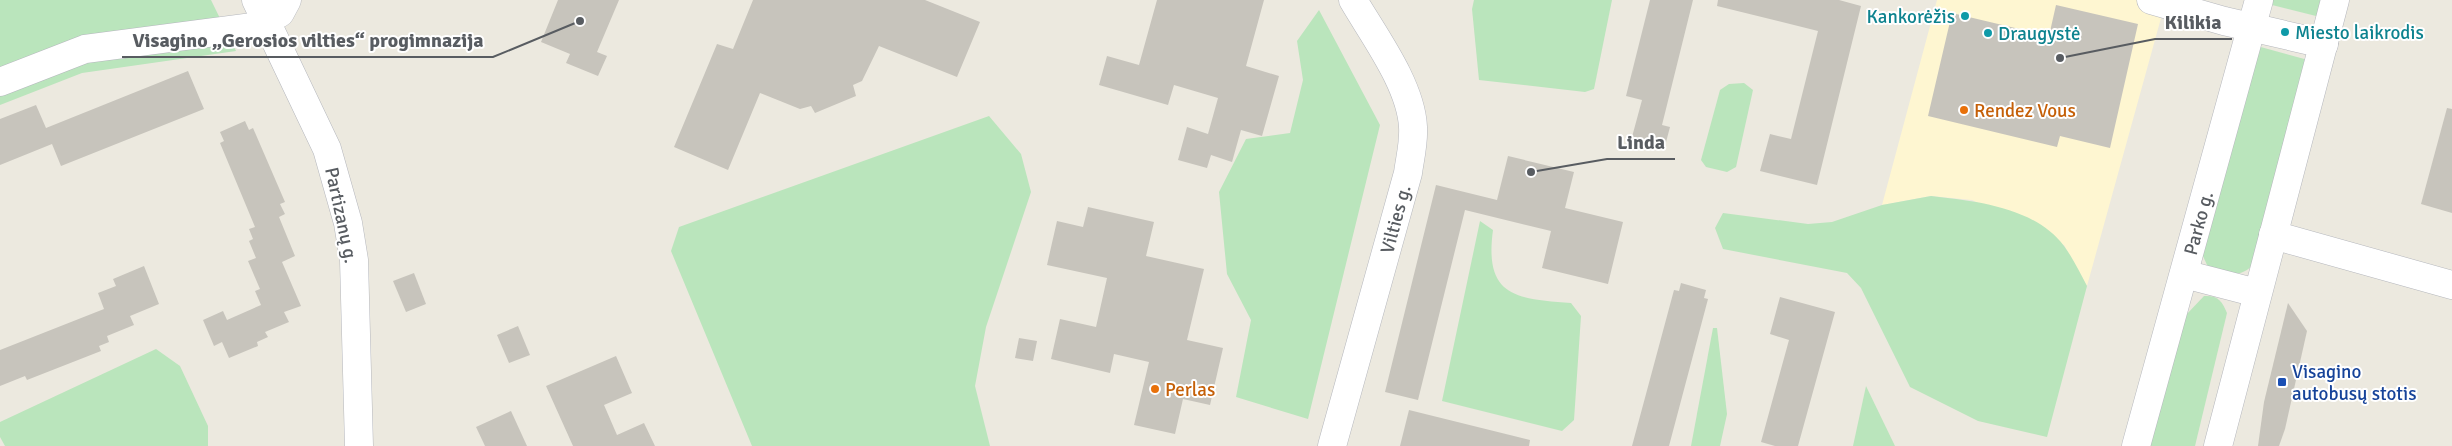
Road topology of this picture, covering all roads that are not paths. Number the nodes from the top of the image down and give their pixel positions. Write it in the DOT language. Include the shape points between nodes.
graph roads {
  1 [pos="287,0"];
  2 [pos="1353,0"];
  3 [pos="2152,0"];
  4 [pos="2259,0"];
  5 [pos="2335,0"];
  6 [pos="262,11"];
  7 [pos="2252,27"];
  8 [pos="2324,44"];
  9 [pos="0,82"];
  10 [pos="2273,235"];
  11 [pos="2184,274"];
  12 [pos="2452,285"];
  13 [pos="2257,293"];
  14 [pos="359,446"];
  15 [pos="1332,446"];
  16 [pos="2136,446"];
  17 [pos="2218,446"];
  1 -- 6 [label="street" via="280,13"];
  2 -- 15 [label="street, Vilties g." via="1398,79 1409,105 1413,143 1408,173"];
  3 -- 7 [label="street"];
  4 -- 7 [label="street, Parko g."];
  5 -- 8 [label="street"];
  6 -- 9 [label="street" via="236,30 86,49"];
  6 -- 14 [label="street, Partizanų g." via="327,148 348,223 354,260"];
  7 -- 8 [label="street"];
  7 -- 11 [label="street, Parko g."];
  8 -- 10 [label="street"];
  10 -- 12 [label="street"];
  10 -- 13 [label="street"];
  11 -- 13 [label="street"];
  11 -- 16 [label="street, Parko g."];
  13 -- 17 [label="street"];
}
